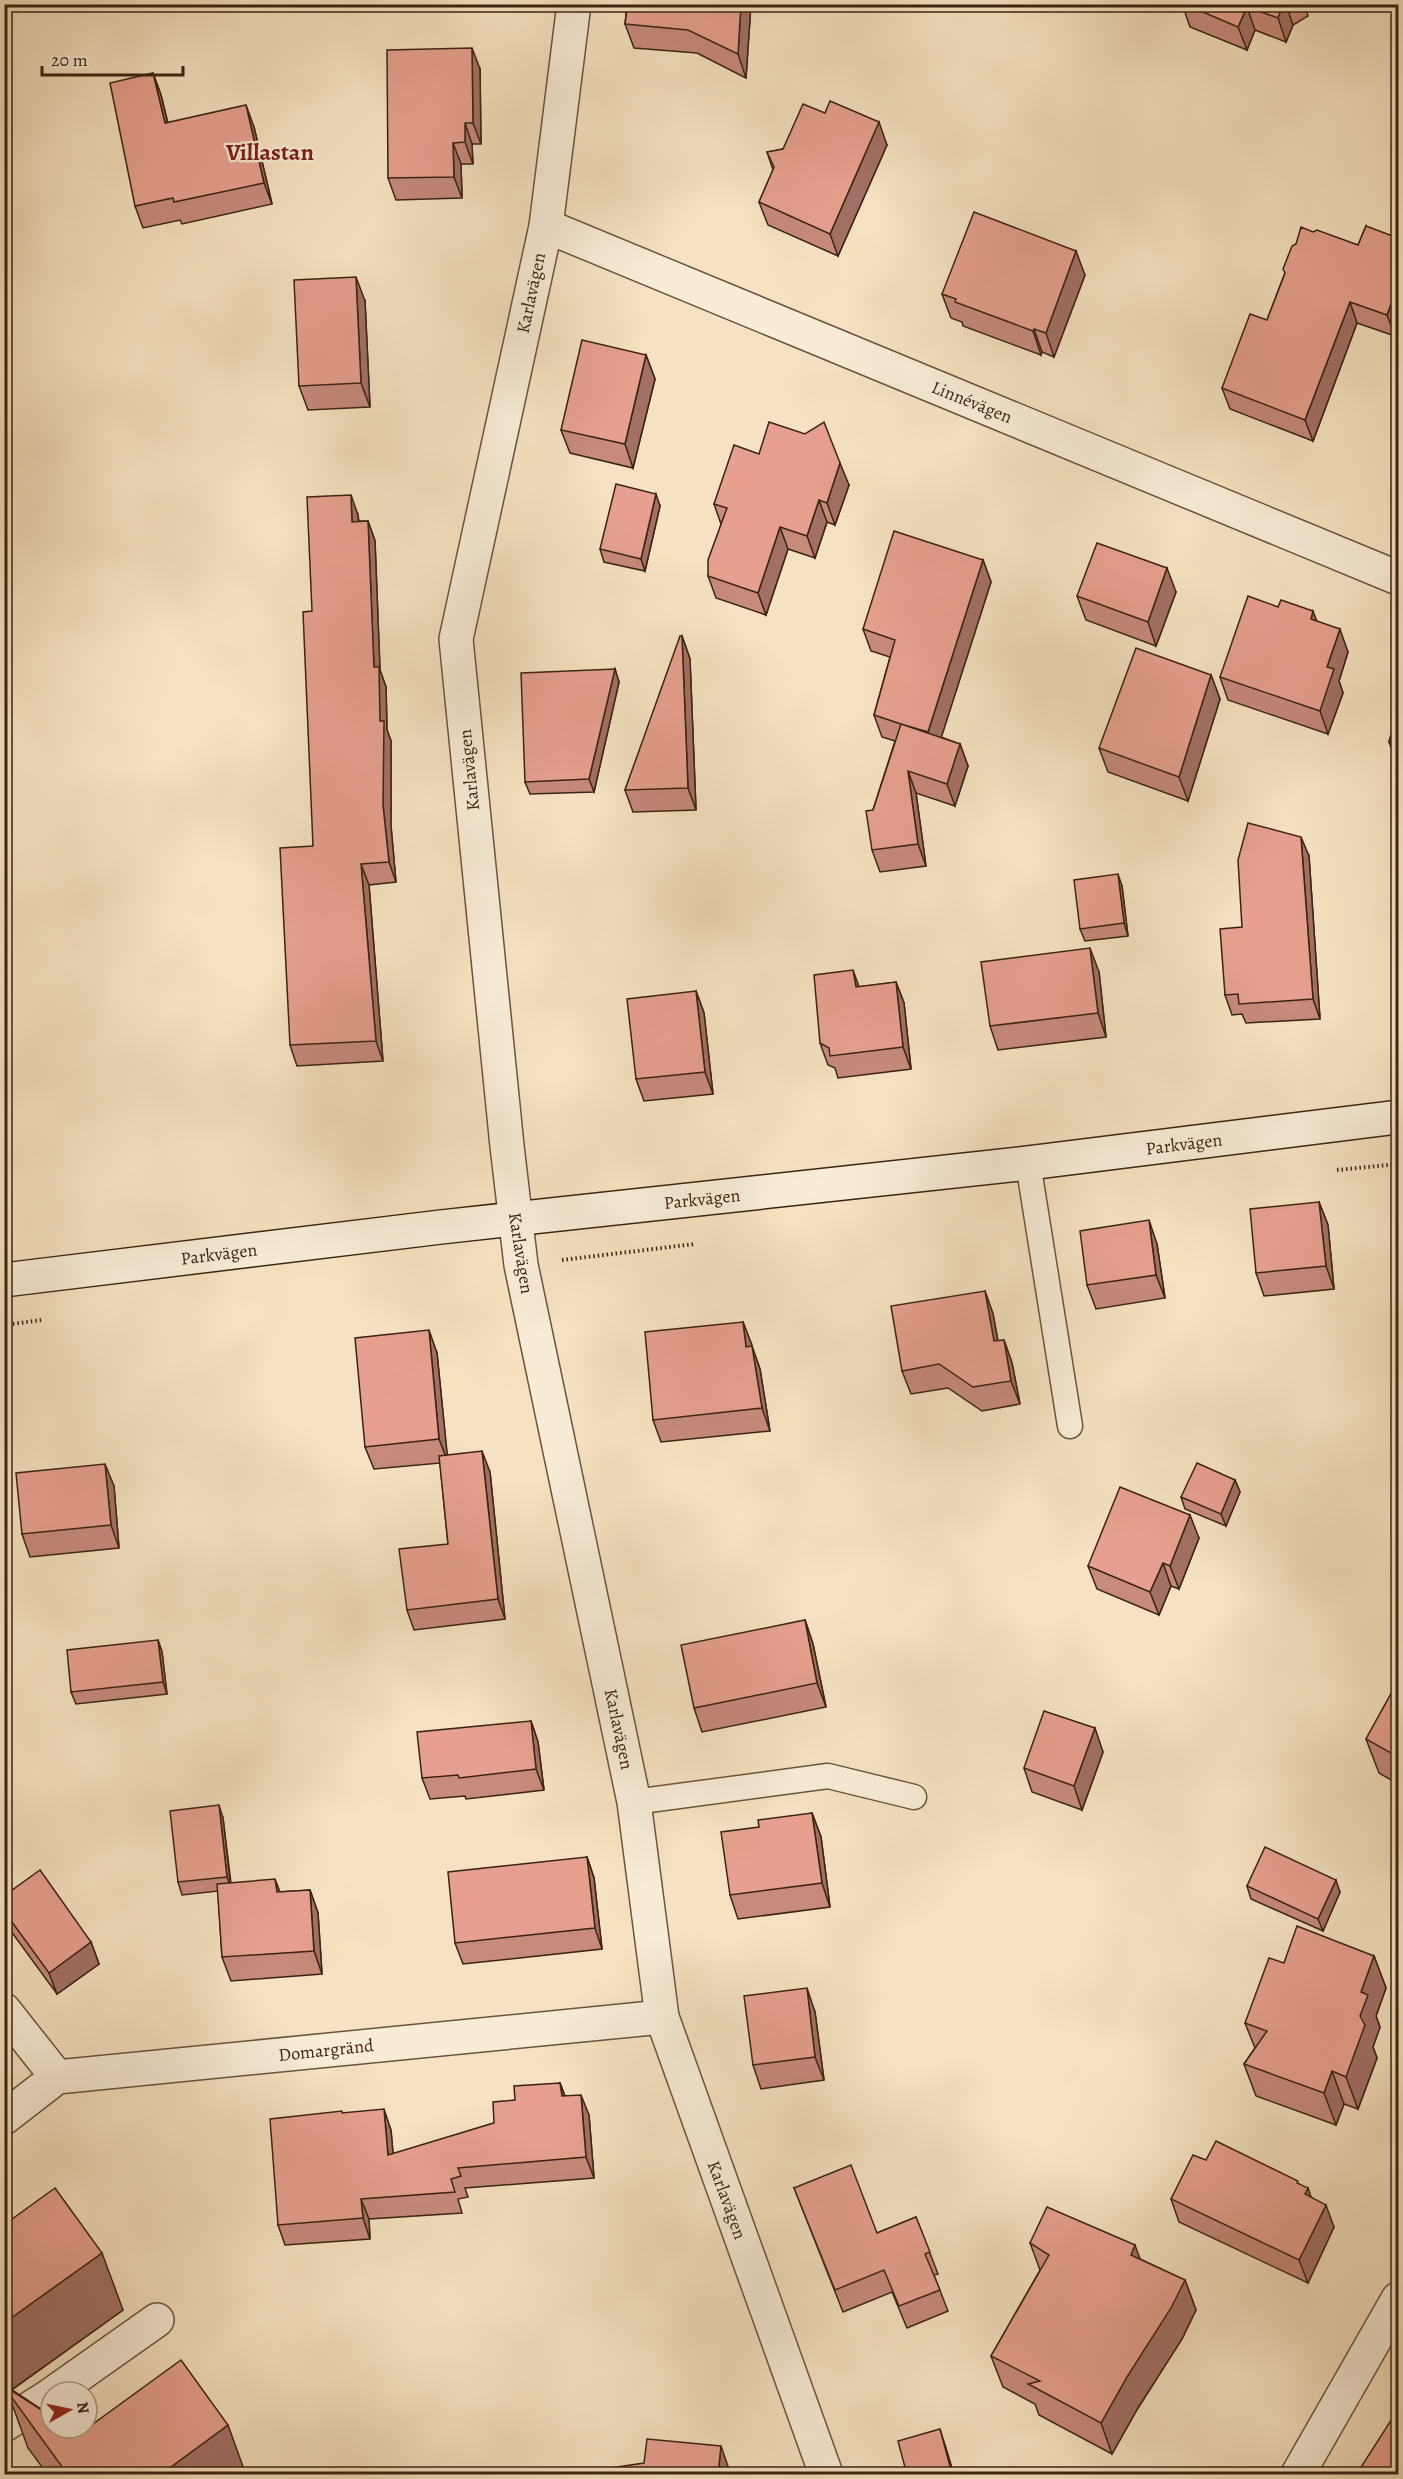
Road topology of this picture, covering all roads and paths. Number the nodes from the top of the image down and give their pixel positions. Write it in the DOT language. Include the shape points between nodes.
graph roads {
  1 [pos="574,4"];
  2 [pos="546,226"];
  3 [pos="1398,578"];
  4 [pos="1398,1117"];
  5 [pos="1028,1163"];
  6 [pos="514,1219"];
  7 [pos="4,1281"];
  8 [pos="1070,1426"];
  9 [pos="914,1797"];
  10 [pos="634,1802"];
  11 [pos="4,2010"];
  12 [pos="662,2017"];
  13 [pos="57,2077"];
  14 [pos="4,2118"];
  15 [pos="1398,2299"];
  16 [pos="157,2320"];
  17 [pos="72,2380"];
  18 [pos="39,2403"];
  19 [pos="4,2425"];
  20 [pos="826,2475"];
  21 [pos="1298,2475"];
  1 -- 2 [label="street, Karlavägen"];
  2 -- 3 [label="street, Linnévägen"];
  2 -- 6 [label="street, Karlavägen" via="456,639"];
  4 -- 5 [label="street, Parkvägen"];
  5 -- 6 [label="street, Parkvägen"];
  5 -- 8 [label="lane"];
  6 -- 7 [label="street, Parkvägen"];
  6 -- 10 [label="street, Karlavägen"];
  9 -- 10 [label="lane" via="828,1776"];
  10 -- 12 [label="street, Karlavägen"];
  11 -- 13 [label="street"];
  12 -- 13 [label="street, Domargränd"];
  12 -- 20 [label="street, Karlavägen"];
  13 -- 14 [label="street"];
  15 -- 21 [label="street"];
  16 -- 17 [label="street"];
  18 -- 19 [label="street"];
}
